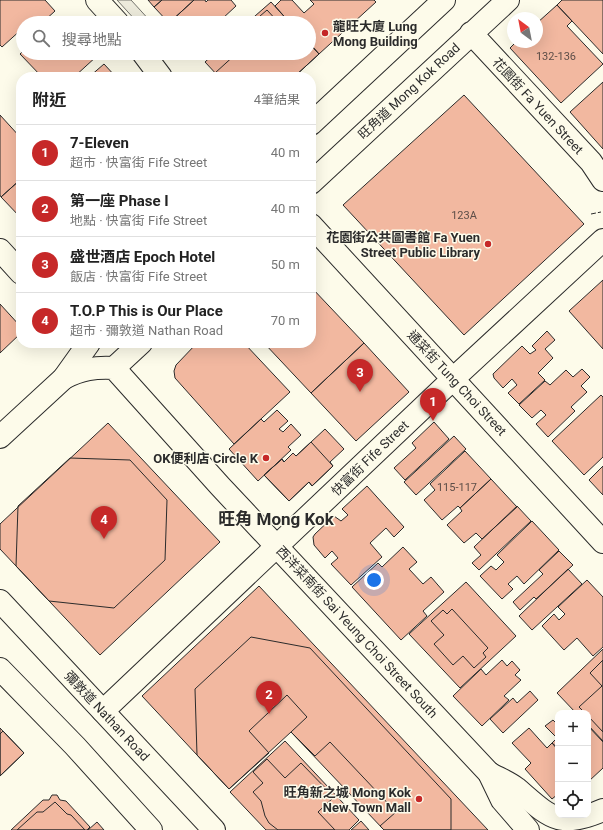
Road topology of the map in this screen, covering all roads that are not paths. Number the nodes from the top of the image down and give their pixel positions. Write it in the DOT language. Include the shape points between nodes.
graph roads {
  1 [pos="96,0"];
  2 [pos="444,0"];
  3 [pos="508,0"];
  4 [pos="111,16"];
  5 [pos="471,33"];
  6 [pos="148,60"];
  7 [pos="157,72"];
  8 [pos="316,119"];
  9 [pos="316,178"];
  10 [pos="603,180"];
  11 [pos="316,230"];
  12 [pos="603,240"];
  13 [pos="0,250"];
  14 [pos="16,268"];
  15 [pos="85,348"];
  16 [pos="136,348"];
  17 [pos="114,368"];
  18 [pos="64,378"];
  19 [pos="453,379"];
  20 [pos="0,437"];
  21 [pos="603,542"];
  22 [pos="276,546"];
  23 [pos="0,601"];
  24 [pos="0,669"];
  25 [pos="103,711"];
  26 [pos="489,773"];
  27 [pos="603,810"];
  28 [pos="151,830"];
  29 [pos="214,830"];
  30 [pos="528,830"];
  1 -- 4 [label="street"];
  2 -- 8 [label="street"];
  3 -- 5 [label="street, 旺角道 Mong Kok Road"];
  5 -- 9 [label="street, 旺角道 Mong Kok Road"];
  5 -- 10 [label="street, 花園街 Fa Yuen Street" via="591,162"];
  6 -- 7 [label="street"];
  11 -- 19 [label="street, 通菜街 Tung Choi Street"];
  12 -- 19 [label="street, 快富街 Fife Street"];
  13 -- 14 [label="street"];
  15 -- 18 [label="street"];
  16 -- 17 [label="street"];
  17 -- 18 [label="street" via="96,367 78,371"];
  17 -- 22 [label="street, 西洋菜南街 Sai Yeung Choi Street South"];
  18 -- 20 [label="street"];
  19 -- 21 [label="street, 通菜街 Tung Choi Street"];
  19 -- 22 [label="street, 快富街 Fife Street"];
  22 -- 25 [label="street, 快富街 Fife Street"];
  22 -- 26 [label="street, 西洋菜南街 Sai Yeung Choi Street South"];
  23 -- 25 [label="street, 彌敦道 Nathan Road"];
  24 -- 28 [label="street"];
  25 -- 29 [label="street, 彌敦道 Nathan Road"];
  26 -- 27 [label="street" via="515,787 554,822 564,825 579,823"];
  26 -- 30 [label="street, 西洋菜南街 Sai Yeung Choi Street South" via="502,800"];
}
